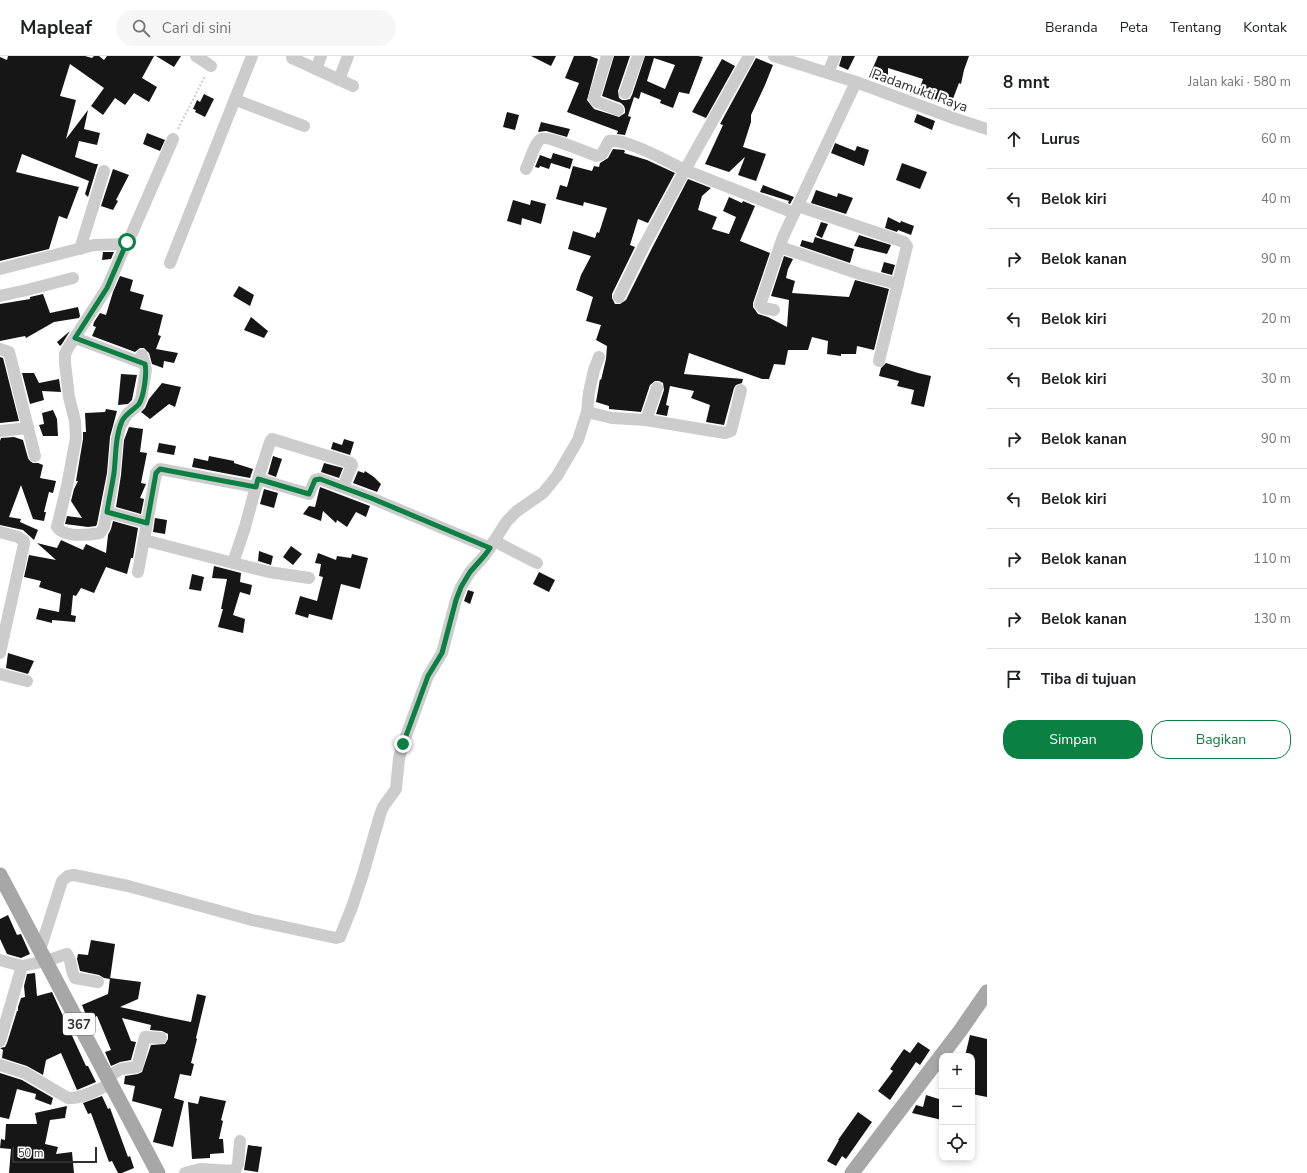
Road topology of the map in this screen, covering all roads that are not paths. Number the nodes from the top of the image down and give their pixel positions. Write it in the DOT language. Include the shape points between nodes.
graph roads {
  1 [pos="196,56"];
  2 [pos="252,56"];
  3 [pos="321,56"];
  4 [pos="348,56"];
  5 [pos="607,56"];
  6 [pos="638,56"];
  7 [pos="749,56"];
  8 [pos="774,56"];
  9 [pos="835,56"];
  10 [pos="292,58"];
  11 [pos="211,66"];
  12 [pos="316,69"];
  13 [pos="828,73"];
  14 [pos="339,80"];
  15 [pos="856,82"];
  16 [pos="353,86"];
  17 [pos="625,93"];
  18 [pos="236,100"];
  19 [pos="618,110"];
  20 [pos="304,126"];
  21 [pos="987,129"];
  22 [pos="173,139"];
  23 [pos="526,169"];
  24 [pos="685,170"];
  25 [pos="104,172"];
  26 [pos="796,210"];
  27 [pos="126,244"];
  28 [pos="780,247"];
  29 [pos="80,249"];
  30 [pos="170,263"];
  31 [pos="0,269"];
  32 [pos="73,278"];
  33 [pos="898,284"];
  34 [pos="0,296"];
  35 [pos="619,297"];
  36 [pos="774,310"];
  37 [pos="75,338"];
  38 [pos="0,349"];
  39 [pos="599,357"];
  40 [pos="879,361"];
  41 [pos="657,388"];
  42 [pos="741,390"];
  43 [pos="586,412"];
  44 [pos="646,420"];
  45 [pos="28,428"];
  46 [pos="0,431"];
  47 [pos="35,456"];
  48 [pos="257,483"];
  49 [pos="343,487"];
  50 [pos="107,512"];
  51 [pos="147,523"];
  52 [pos="0,532"];
  53 [pos="144,540"];
  54 [pos="492,544"];
  55 [pos="233,562"];
  56 [pos="537,562"];
  57 [pos="138,572"];
  58 [pos="309,578"];
  59 [pos="0,653"];
  60 [pos="0,674"];
  61 [pos="27,681"];
  62 [pos="0,875"];
  63 [pos="43,956"];
  64 [pos="0,960"];
  65 [pos="22,966"];
  66 [pos="98,982"];
  67 [pos="987,992"];
  68 [pos="1,1037"];
  69 [pos="161,1038"];
  70 [pos="0,1064"];
  71 [pos="109,1080"];
  72 [pos="240,1141"];
  73 [pos="158,1173"];
  74 [pos="185,1173"];
  75 [pos="852,1173"];
  1 -- 11 [label="street"];
  2 -- 18 [label="street"];
  3 -- 12 [label="street"];
  4 -- 14 [label="street"];
  5 -- 19 [label="street" via="594,98 597,102"];
  6 -- 17 [label="street"];
  7 -- 24 [label="street"];
  8 -- 13 [label="street, Padamukti Raya"];
  9 -- 13 [label="street"];
  10 -- 12 [label="street"];
  12 -- 14 [label="street"];
  13 -- 15 [label="street, Padamukti Raya"];
  14 -- 16 [label="street"];
  15 -- 21 [label="street, Padamukti Raya"];
  15 -- 26 [label="street"];
  18 -- 20 [label="street"];
  18 -- 30 [label="street"];
  22 -- 27 [label="street"];
  23 -- 24 [label="street" via="537,142 544,138 597,156 602,154 609,141 622,142"];
  24 -- 26 [label="street"];
  24 -- 35 [label="street"];
  25 -- 29 [label="street"];
  26 -- 28 [label="street"];
  26 -- 33 [label="street" via="906,243 907,249"];
  27 -- 29 [label="street" via="94,244"];
  27 -- 37 [label="street" via="107,288"];
  28 -- 33 [label="street"];
  28 -- 36 [label="street" via="760,305"];
  29 -- 31 [label="street"];
  32 -- 34 [label="street"];
  33 -- 40 [label="street"];
  37 -- 50 [label="street" via="144,360 146,376 141,399 127,414 120,428"];
  37 -- 50 [label="street" via="65,354 64,362 76,438 57,527 78,535 100,532 104,527"];
  38 -- 45 [label="street" via="9,352"];
  39 -- 43 [label="street" via="590,385"];
  41 -- 44 [label="street"];
  42 -- 44 [label="street" via="731,431 725,433"];
  43 -- 44 [label="street" via="612,418"];
  43 -- 54 [label="street" via="578,440 557,476 543,493 507,521"];
  45 -- 46 [label="street"];
  45 -- 47 [label="street"];
  48 -- 49 [label="street" via="309,494 317,478"];
  48 -- 49 [label="street" via="272,439 351,463"];
  48 -- 51 [label="street" via="160,469 156,473"];
  48 -- 55 [label="street" via="246,527"];
  49 -- 54 [label="street"];
  50 -- 51 [label="street"];
  51 -- 53 [label="street"];
  52 -- 59 [label="street" via="18,536 24,541"];
  53 -- 55 [label="street"];
  53 -- 57 [label="street"];
  54 -- 56 [label="street"];
  54 -- 63 [label="street" via="461,587 442,653 428,676 403,744 396,789 380,815 340,937 289,928 128,886 74,875 62,881"];
  55 -- 58 [label="street" via="269,572"];
  60 -- 61 [label="street"];
  62 -- 63 [label="main road, 367"];
  63 -- 65 [label="street"];
  63 -- 66 [label="street" via="67,954 75,978"];
  63 -- 71 [label="main road, 367"];
  64 -- 65 [label="street"];
  65 -- 68 [label="street"];
  67 -- 75 [label="main road"];
  69 -- 71 [label="street" via="144,1037 137,1067 121,1069"];
  70 -- 71 [label="street" via="25,1073 68,1098 83,1096"];
  71 -- 73 [label="main road, 367"];
  72 -- 74 [label="street" via="235,1171 200,1169"];
}
